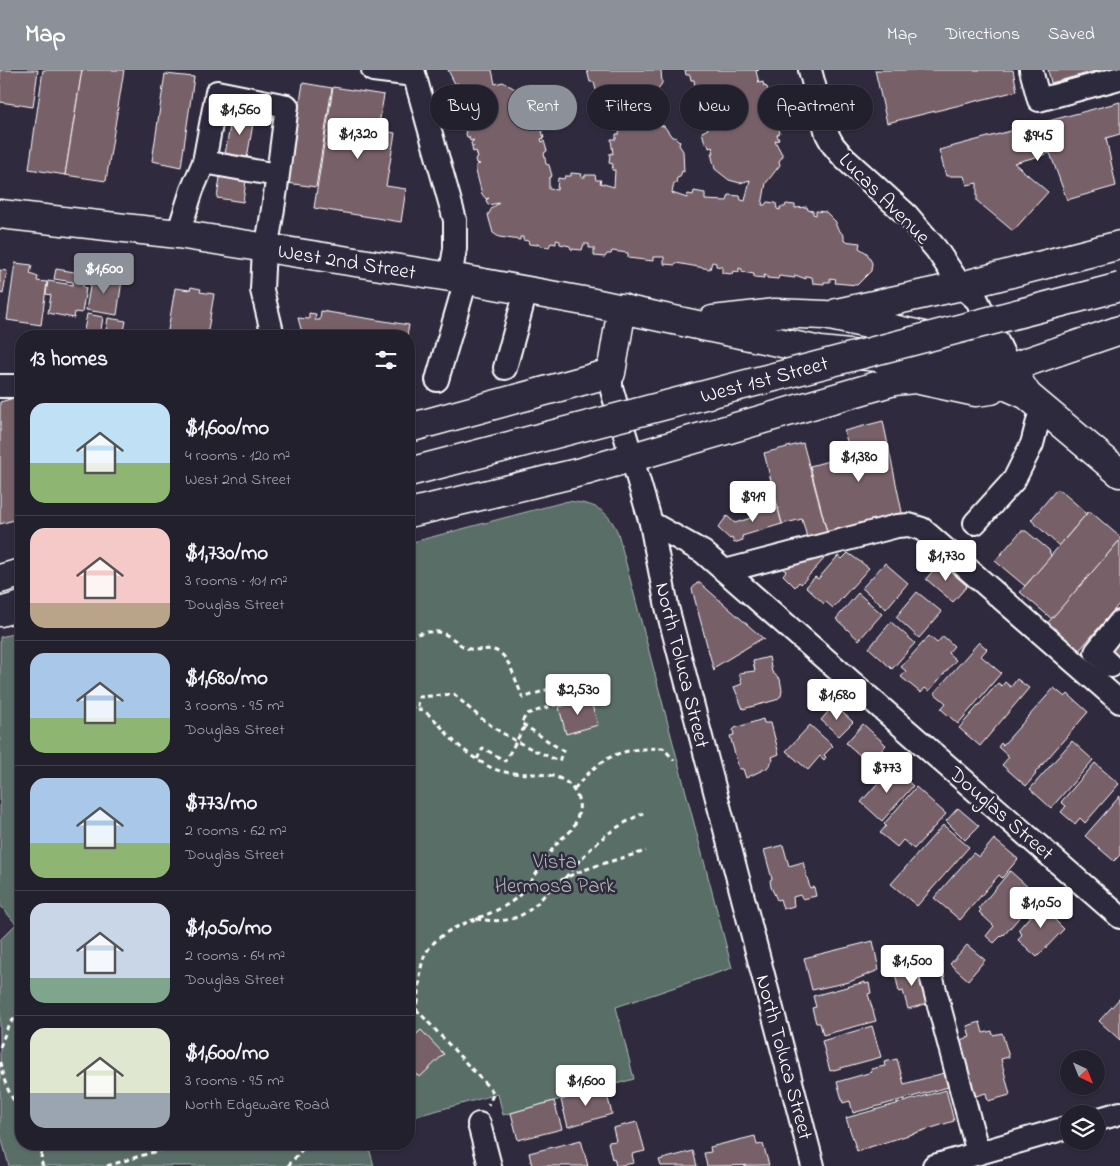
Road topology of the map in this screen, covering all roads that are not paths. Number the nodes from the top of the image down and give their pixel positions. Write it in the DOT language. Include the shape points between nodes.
graph roads {
  1 [pos="373,70"];
  2 [pos="810,70"];
  3 [pos="1031,70"];
  4 [pos="414,73"];
  5 [pos="1120,78"];
  6 [pos="204,162"];
  7 [pos="277,175"];
  8 [pos="0,214"];
  9 [pos="178,234"];
  10 [pos="1120,245"];
  11 [pos="265,248"];
  12 [pos="458,279"];
  13 [pos="962,286"];
  14 [pos="1120,287"];
  15 [pos="526,291"];
  16 [pos="622,308"];
  17 [pos="825,315"];
  18 [pos="692,323"];
  19 [pos="272,330"];
  20 [pos="1120,330"];
  21 [pos="975,348"];
  22 [pos="505,368"];
  23 [pos="611,373"];
  24 [pos="984,376"];
  25 [pos="437,380"];
  26 [pos="0,386"];
  27 [pos="15,386"];
  28 [pos="1023,389"];
  29 [pos="415,426"];
  30 [pos="631,456"];
  31 [pos="415,470"];
  32 [pos="1120,473"];
  33 [pos="415,512"];
  34 [pos="651,522"];
  35 [pos="975,523"];
  36 [pos="725,571"];
  37 [pos="15,575"];
  38 [pos="0,579"];
  39 [pos="15,608"];
  40 [pos="0,612"];
  41 [pos="1120,622"];
  42 [pos="1111,666"];
  43 [pos="1120,702"];
  44 [pos="1120,917"];
  45 [pos="928,964"];
  46 [pos="1120,1113"];
  47 [pos="1105,1117"];
  48 [pos="479,1124"];
  49 [pos="1060,1130"];
  50 [pos="978,1153"];
  51 [pos="490,1166"];
  52 [pos="813,1166"];
  53 [pos="934,1166"];
  1 -- 4 [label="street"];
  2 -- 13 [label="street, Lucas Avenue" via="833,145 907,215"];
  3 -- 5 [label="street" via="1039,100"];
  4 -- 12 [label="street" via="455,220"];
  6 -- 7 [label="street"];
  6 -- 7 [label="street" via="217,92 287,106"];
  6 -- 9 [label="street"];
  7 -- 11 [label="street" via="275,203"];
  8 -- 9 [label="main road, West 2nd Street"];
  9 -- 11 [label="main road, West 2nd Street"];
  10 -- 13 [label="main road"];
  11 -- 12 [label="main road, West 2nd Street"];
  11 -- 19 [label="street" via="262,290"];
  12 -- 15 [label="main road, West 2nd Street"];
  12 -- 25 [label="street"];
  13 -- 17 [label="main road"];
  13 -- 21 [label="street" via="963,308"];
  13 -- 28 [label="street, Lucas Avenue" via="976,300"];
  14 -- 31 [label="main road, West 1st Street, bridge"];
  15 -- 16 [label="main road, West 2nd Street"];
  15 -- 22 [label="street"];
  16 -- 18 [label="main road, West 2nd Street"];
  16 -- 23 [label="main road, North Toluca Street"];
  17 -- 18 [label="main road, West 2nd Street" via="775,313"];
  17 -- 21 [label="main road, West 2nd Street"];
  18 -- 24 [label="main road, West 2nd Street" via="820,351 945,364"];
  20 -- 28 [label="main road"];
  21 -- 24 [label="street"];
  21 -- 28 [label="main road, West 2nd Street"];
  23 -- 29 [label="main road"];
  23 -- 30 [label="street, North Toluca Street" via="611,387"];
  24 -- 28 [label="main road"];
  26 -- 27 [label="street"];
  28 -- 30 [label="main road" via="976,392 915,379 894,382"];
  28 -- 32 [label="main road, West 2nd Street"];
  28 -- 35 [label="street" via="1032,444 1014,480"];
  30 -- 33 [label="main road" via="585,471"];
  30 -- 34 [label="street, North Toluca Street"];
  34 -- 36 [label="street, Douglas Street" via="703,552"];
  34 -- 52 [label="street, North Toluca Street" via="667,607"];
  36 -- 43 [label="street" via="897,526 922,529"];
  36 -- 44 [label="street, Douglas Street"];
  37 -- 38 [label="main road"];
  39 -- 40 [label="main road"];
  41 -- 42 [label="street" via="1096,652"];
  45 -- 50 [label="street"];
  46 -- 47 [label="street"];
  48 -- 51 [label="street"];
  49 -- 50 [label="street"];
  50 -- 53 [label="street"];
}
